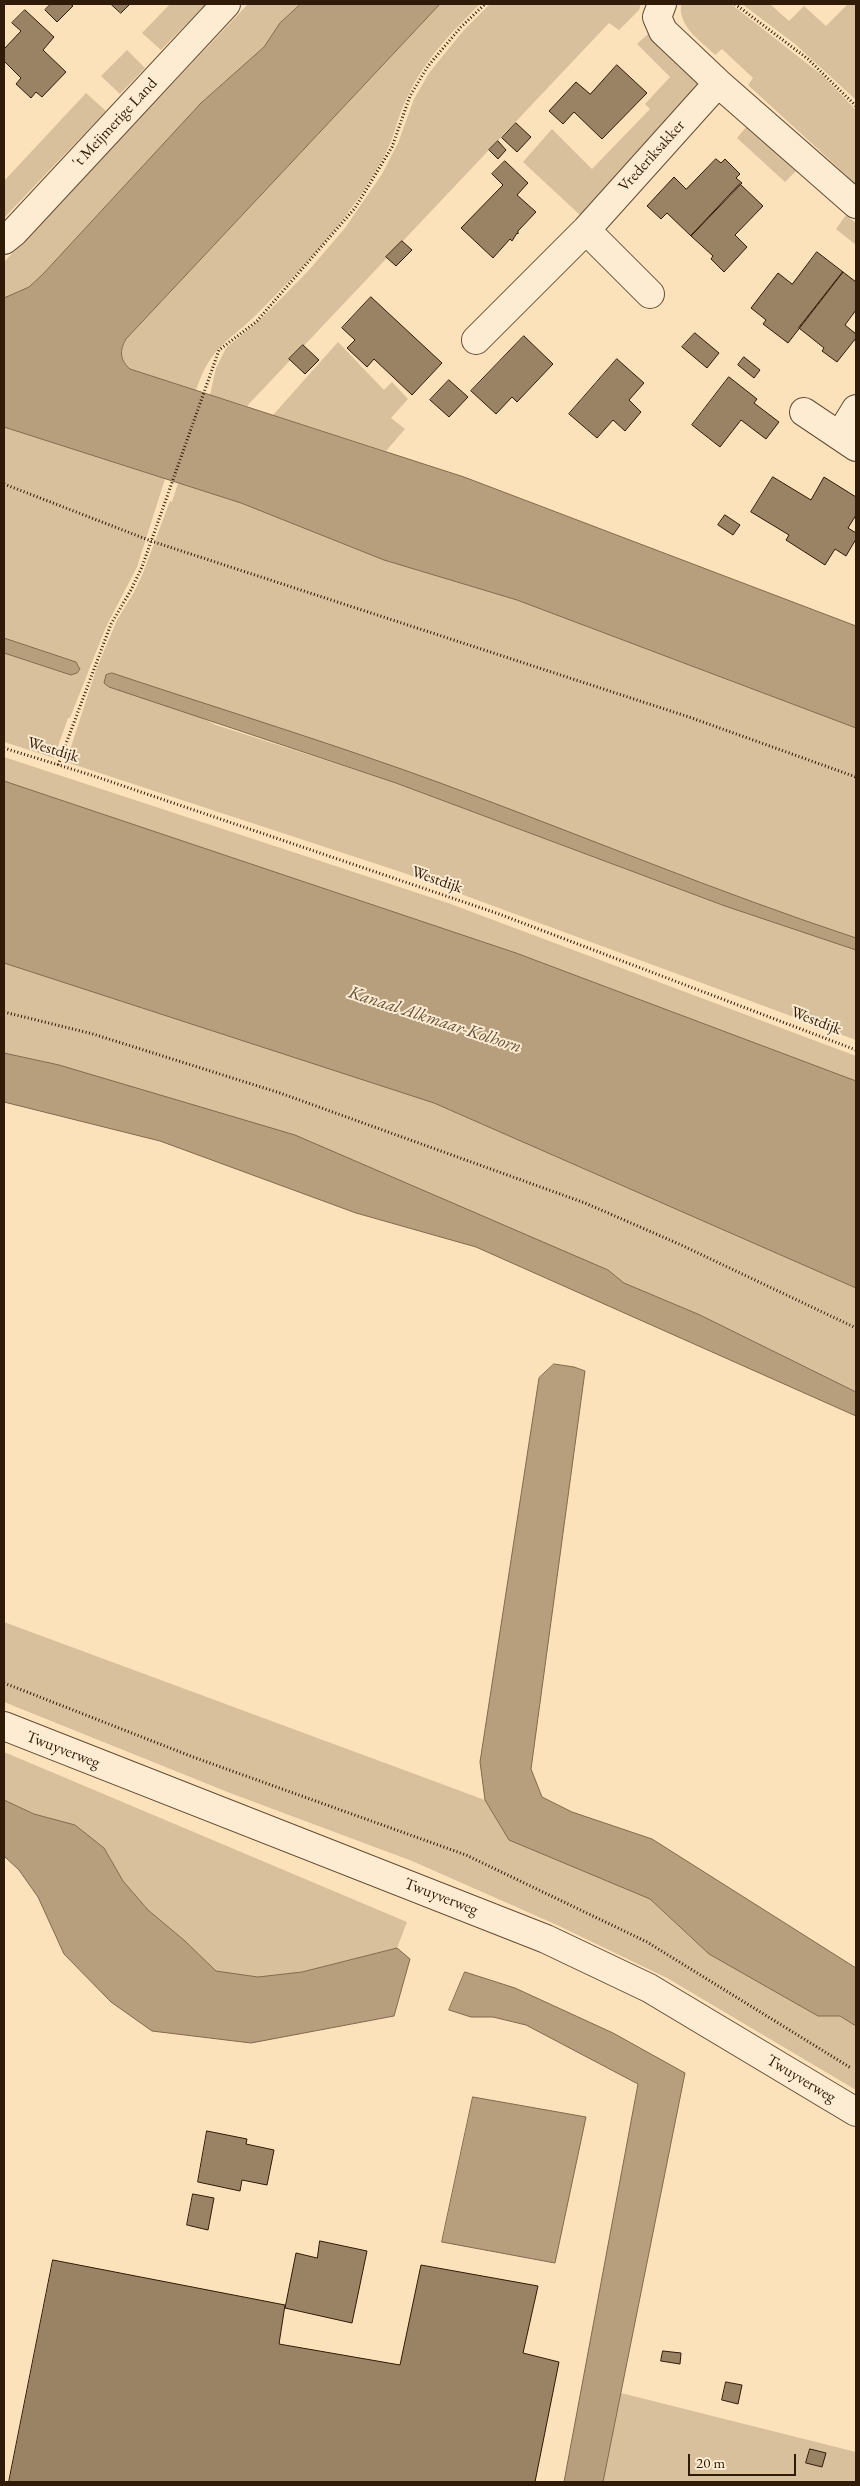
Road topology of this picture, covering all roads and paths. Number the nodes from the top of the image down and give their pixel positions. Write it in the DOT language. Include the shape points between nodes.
graph roads {
  1 [pos="226,4"];
  2 [pos="485,4"];
  3 [pos="662,4"];
  4 [pos="735,4"];
  5 [pos="718,83"];
  6 [pos="856,106"];
  7 [pos="856,204"];
  8 [pos="586,230"];
  9 [pos="4,240"];
  10 [pos="650,294"];
  11 [pos="476,340"];
  12 [pos="856,409"];
  13 [pos="804,412"];
  14 [pos="848,441"];
  15 [pos="4,484"];
  16 [pos="151,541"];
  17 [pos="4,748"];
  18 [pos="58,765"];
  19 [pos="856,777"];
  20 [pos="4,1012"];
  21 [pos="856,1050"];
  22 [pos="856,1328"];
  23 [pos="4,1726"];
  24 [pos="856,2112"];
  1 -- 9 [label="street, 't Meijmerige Land"];
  2 -- 16 [label="path" via="428,66 410,96 392,147 355,208 257,321 219,350"];
  3 -- 5 [label="street" via="657,16 663,31"];
  4 -- 6 [label="path" via="808,59"];
  5 -- 7 [label="street"];
  5 -- 8 [label="street, Vrederiksakker"];
  8 -- 10 [label="street"];
  8 -- 11 [label="street, Vrederiksakker"];
  12 -- 14 [label="street"];
  13 -- 14 [label="street"];
  15 -- 16 [label="path"];
  16 -- 18 [label="path" via="132,590 111,624"];
  16 -- 19 [label="path" via="689,717"];
  17 -- 18 [label="path, Westdijk"];
  18 -- 21 [label="path, Westdijk" via="499,914"];
  20 -- 22 [label="path" via="93,1034 280,1093 585,1203"];
  23 -- 24 [label="street, Twuyverweg" via="546,1938 649,1988"];
}
